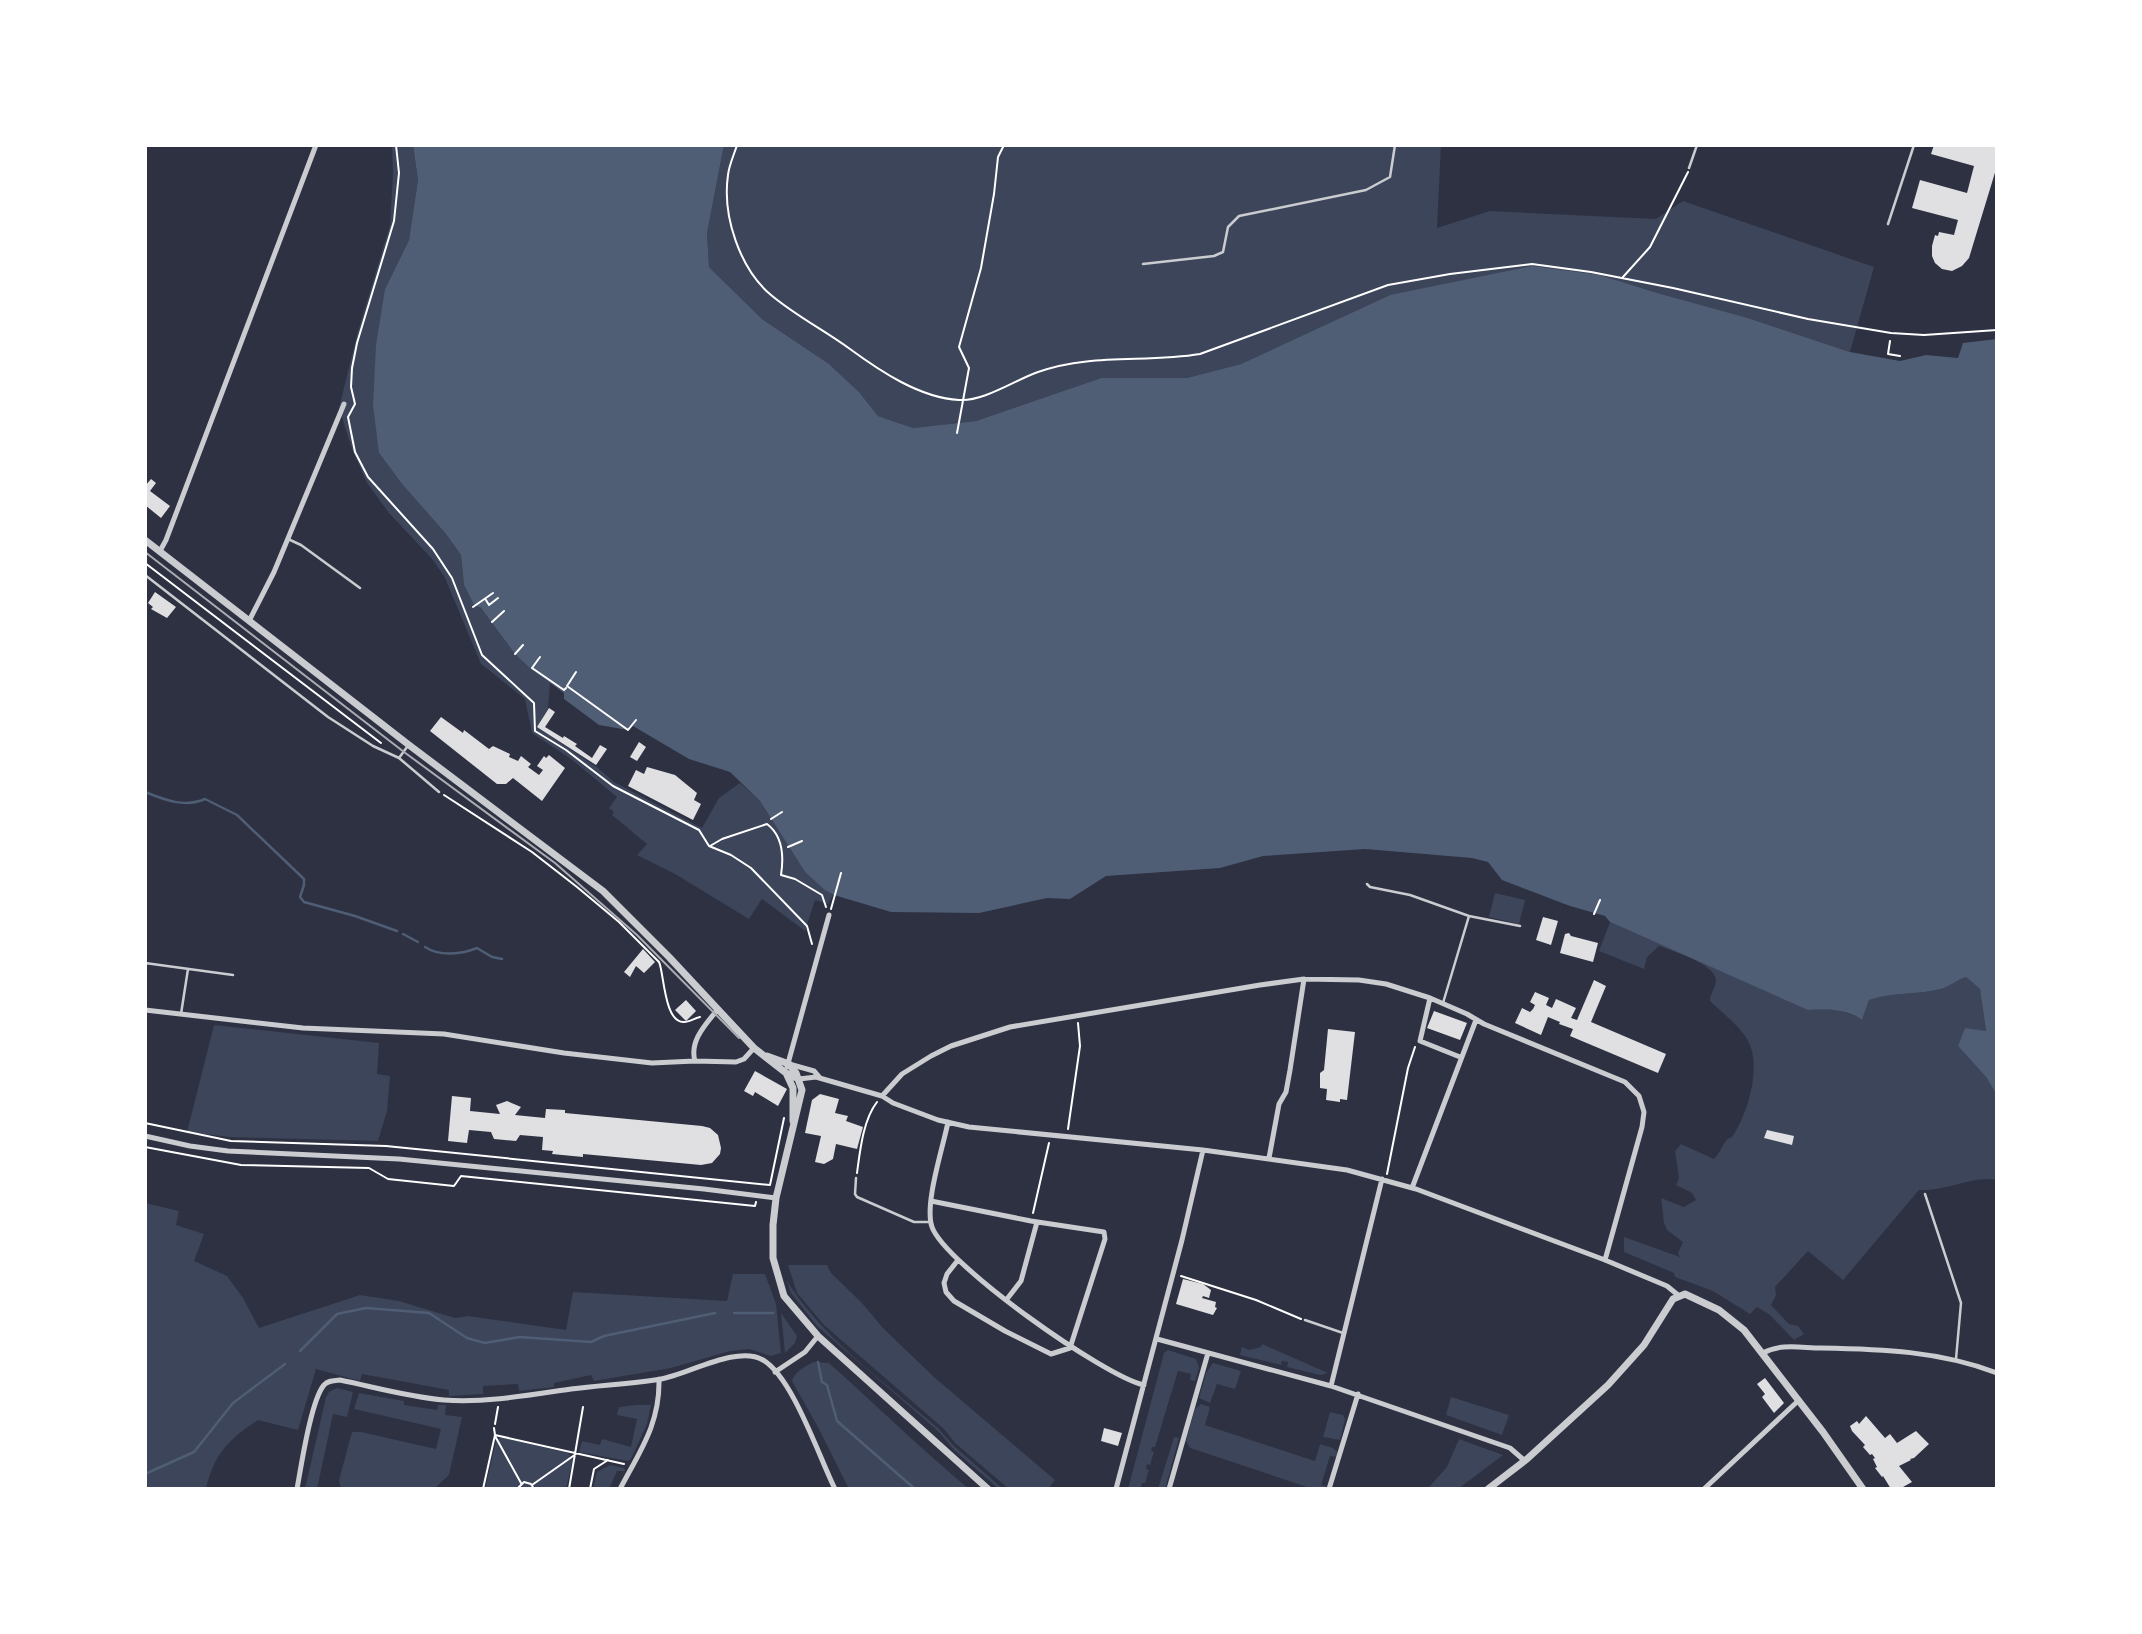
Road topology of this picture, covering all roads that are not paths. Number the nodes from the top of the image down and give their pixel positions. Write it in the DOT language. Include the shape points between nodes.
graph roads {
  1 [pos="316,145"];
  2 [pos="1395,145"];
  3 [pos="1697,145"];
  4 [pos="1914,145"];
  5 [pos="1689,168"];
  6 [pos="1888,224"];
  7 [pos="1143,264"];
  8 [pos="344,404"];
  9 [pos="288,539"];
  10 [pos="145,540"];
  11 [pos="160,551"];
  12 [pos="145,575"];
  13 [pos="360,588"];
  14 [pos="250,621"];
  15 [pos="409,745"];
  16 [pos="399,758"];
  17 [pos="439,792"];
  18 [pos="1367,884"];
  19 [pos="829,915"];
  20 [pos="1469,916"];
  21 [pos="1520,926"];
  22 [pos="145,963"];
  23 [pos="188,969"];
  24 [pos="233,975"];
  25 [pos="1304,979"];
  26 [pos="1430,998"];
  27 [pos="1443,1003"];
  28 [pos="718,1009"];
  29 [pos="145,1010"];
  30 [pos="181,1014"];
  31 [pos="1476,1020"];
  32 [pos="757,1051"];
  33 [pos="1460,1057"];
  34 [pos="695,1061"];
  35 [pos="789,1064"];
  36 [pos="786,1073"];
  37 [pos="820,1078"];
  38 [pos="799,1079"];
  39 [pos="882,1096"];
  40 [pos="948,1122"];
  41 [pos="794,1125"];
  42 [pos="145,1136"];
  43 [pos="1203,1150"];
  44 [pos="1269,1158"];
  45 [pos="856,1178"];
  46 [pos="1384,1179"];
  47 [pos="1412,1188"];
  48 [pos="1925,1194"];
  49 [pos="776,1198"];
  50 [pos="931,1201"];
  51 [pos="931,1222"];
  52 [pos="1034,1222"];
  53 [pos="958,1260"];
  54 [pos="1605,1260"];
  55 [pos="1678,1295"];
  56 [pos="1007,1299"];
  57 [pos="1305,1321"];
  58 [pos="1346,1333"];
  59 [pos="818,1336"];
  60 [pos="1157,1339"];
  61 [pos="1070,1348"];
  62 [pos="1208,1353"];
  63 [pos="1763,1353"];
  64 [pos="1956,1359"];
  65 [pos="775,1372"];
  66 [pos="1997,1373"];
  67 [pos="659,1379"];
  68 [pos="1144,1385"];
  69 [pos="1332,1385"];
  70 [pos="1358,1394"];
  71 [pos="1798,1400"];
  72 [pos="1525,1461"];
  73 [pos="297,1489"];
  74 [pos="620,1489"];
  75 [pos="835,1489"];
  76 [pos="988,1489"];
  77 [pos="1116,1489"];
  78 [pos="1169,1489"];
  79 [pos="1329,1489"];
  80 [pos="1488,1489"];
  81 [pos="1704,1489"];
  82 [pos="1863,1489"];
  1 -- 11 [label="street"];
  2 -- 7 [label="lane" via="1390,177 1366,190 1239,216 1228,227 1223,252"];
  3 -- 5 [label="lane"];
  4 -- 6 [label="lane"];
  8 -- 9 [label="street"];
  9 -- 13 [label="lane"];
  9 -- 14 [label="street"];
  10 -- 11 [label="street"];
  11 -- 14 [label="street"];
  12 -- 16 [label="lane" via="328,717"];
  14 -- 15 [label="street"];
  15 -- 16 [label="lane"];
  15 -- 28 [label="street" via="603,891"];
  16 -- 17 [label="lane"];
  18 -- 20 [label="lane"];
  19 -- 35 [label="street"];
  20 -- 21 [label="lane"];
  20 -- 27 [label="lane"];
  22 -- 23 [label="lane"];
  23 -- 24 [label="lane"];
  23 -- 30 [label="lane"];
  25 -- 26 [label="street" via="1372,981"];
  25 -- 39 [label="street" via="1010,1027 951,1046 915,1065"];
  25 -- 44 [label="street"];
  26 -- 27 [label="street"];
  26 -- 33 [label="street" via="1419,1036 1423,1044"];
  27 -- 31 [label="street"];
  28 -- 32 [label="street"];
  28 -- 34 [label="street" via="700,1031 693,1050"];
  29 -- 30 [label="street"];
  30 -- 34 [label="street" via="317,1029 444,1034 638,1062"];
  31 -- 33 [label="street"];
  31 -- 54 [label="street" via="1609,1074 1639,1096 1644,1112 1640,1140"];
  32 -- 34 [label="street" via="736,1062"];
  32 -- 35 [label="street"];
  32 -- 36 [label="street"];
  33 -- 47 [label="street"];
  35 -- 36 [label="street"];
  35 -- 37 [label="street" via="814,1071"];
  35 -- 38 [label="street"];
  36 -- 38 [label="street"];
  36 -- 41 [label="street" via="793,1088"];
  37 -- 38 [label="street"];
  37 -- 39 [label="street"];
  38 -- 41 [label="street" via="802,1095"];
  39 -- 40 [label="street"];
  40 -- 43 [label="street"];
  40 -- 50 [label="street"];
  41 -- 49 [label="street"];
  42 -- 49 [label="street" via="228,1151 399,1159"];
  43 -- 44 [label="street"];
  43 -- 60 [label="street"];
  44 -- 46 [label="street"];
  45 -- 51 [label="lane" via="857,1198 914,1222"];
  46 -- 47 [label="street"];
  46 -- 58 [label="street"];
  47 -- 54 [label="street"];
  48 -- 64 [label="lane" via="1961,1303"];
  49 -- 59 [label="street" via="773,1258 784,1296"];
  50 -- 51 [label="street"];
  50 -- 52 [label="street"];
  51 -- 53 [label="street" via="936,1236"];
  52 -- 56 [label="street" via="1021,1281"];
  52 -- 61 [label="street" via="1104,1232"];
  53 -- 56 [label="street"];
  53 -- 61 [label="street" via="944,1283 954,1301 1046,1352"];
  54 -- 55 [label="street"];
  55 -- 63 [label="street" via="1709,1304 1734,1320"];
  55 -- 72 [label="street" via="1631,1361"];
  56 -- 61 [label="street"];
  57 -- 58 [label="lane"];
  58 -- 69 [label="street"];
  59 -- 65 [label="street" via="805,1352"];
  59 -- 76 [label="street"];
  60 -- 62 [label="street"];
  60 -- 68 [label="street"];
  61 -- 68 [label="street"];
  62 -- 69 [label="street"];
  62 -- 78 [label="street"];
  63 -- 64 [label="street" via="1784,1347 1863,1348"];
  63 -- 71 [label="street"];
  64 -- 66 [label="street"];
  65 -- 67 [label="street" via="747,1355"];
  65 -- 75 [label="street" via="801,1414"];
  67 -- 73 [label="street" via="499,1399 444,1400 340,1380 327,1382 316,1403"];
  67 -- 74 [label="street" via="650,1434"];
  68 -- 77 [label="street"];
  69 -- 70 [label="street"];
  70 -- 72 [label="street" via="1510,1448"];
  70 -- 79 [label="street"];
  71 -- 81 [label="street"];
  71 -- 82 [label="street"];
  72 -- 80 [label="street"];
}
